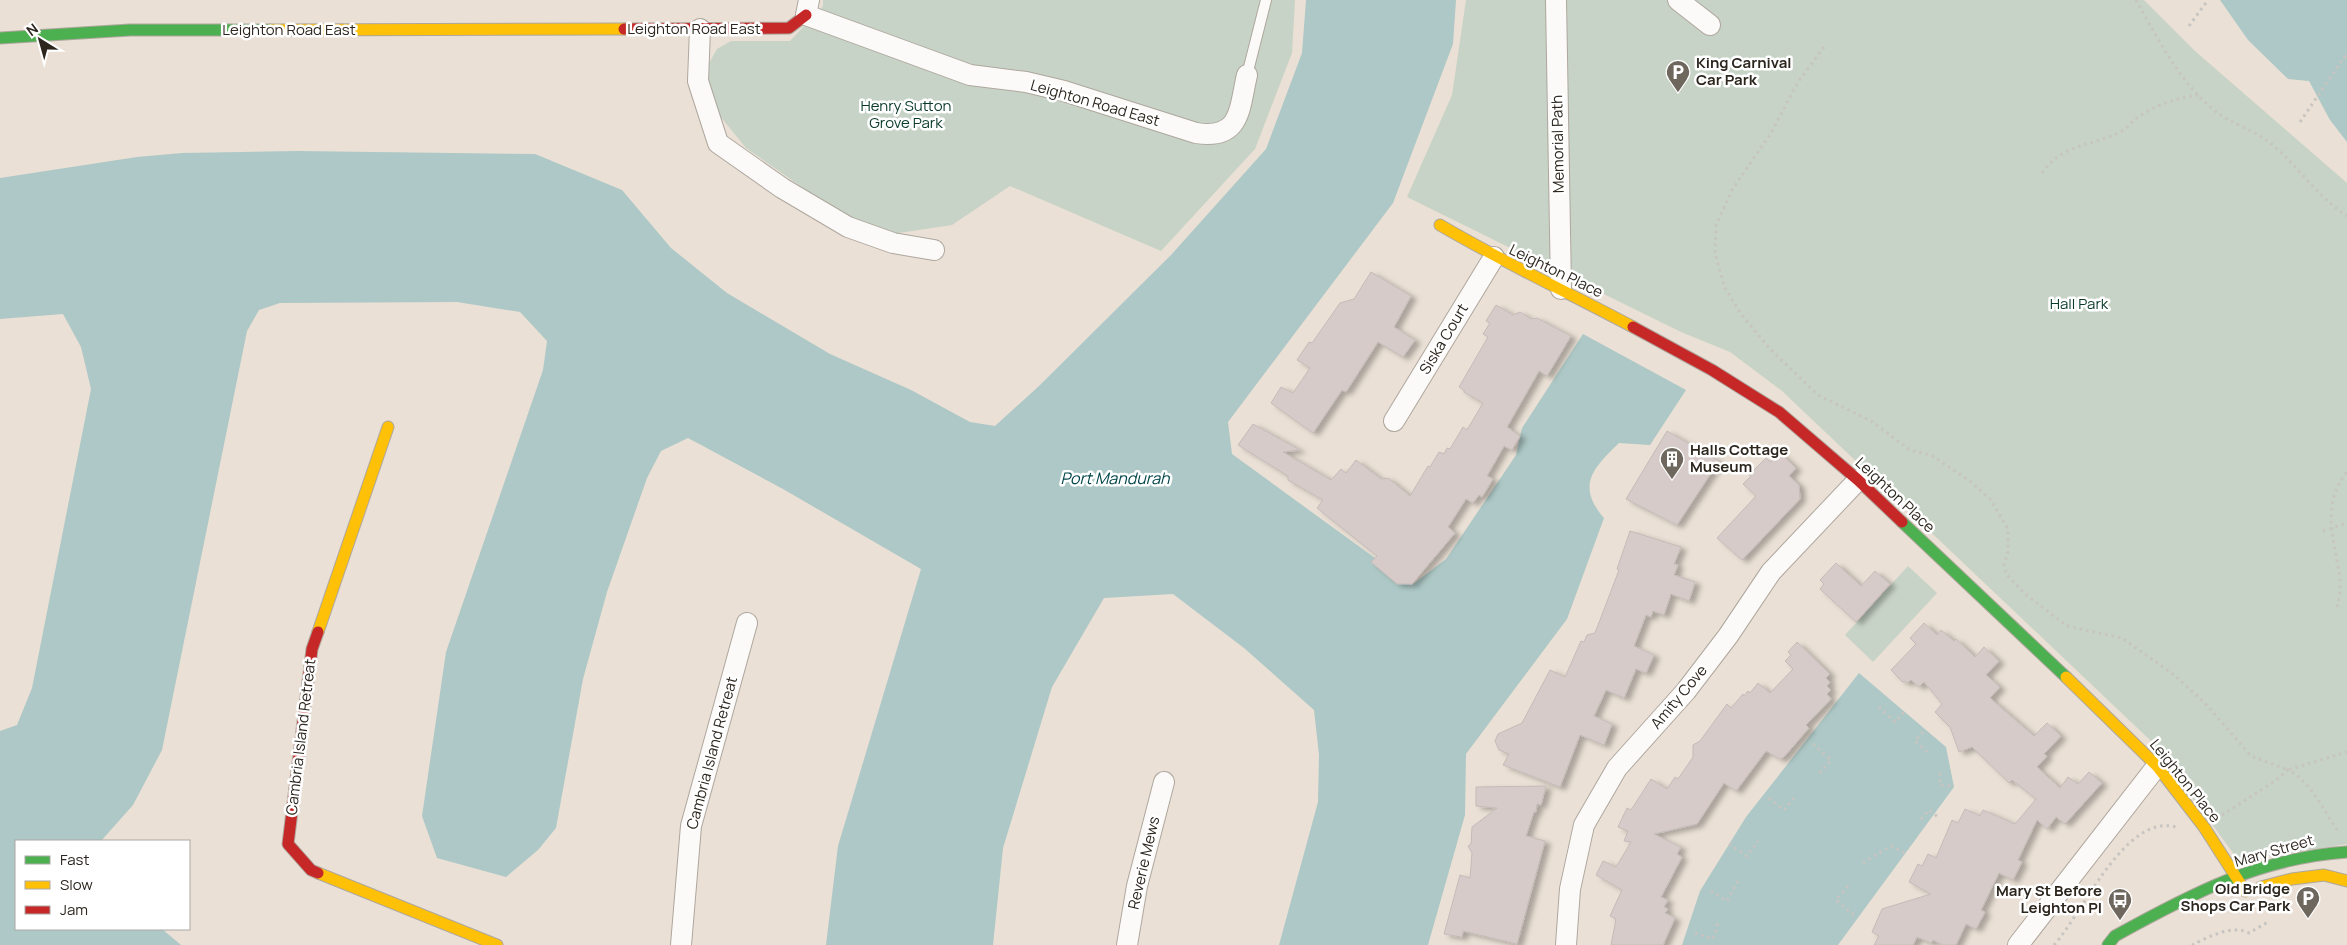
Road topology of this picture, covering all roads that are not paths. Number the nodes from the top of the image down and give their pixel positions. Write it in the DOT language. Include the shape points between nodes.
graph roads {
  1 [pos="1266,0"];
  2 [pos="1556,0"];
  3 [pos="1678,0"];
  4 [pos="807,8"];
  5 [pos="1710,25"];
  6 [pos="700,29"];
  7 [pos="0,38"];
  8 [pos="1246,75"];
  9 [pos="1440,224"];
  10 [pos="934,250"];
  11 [pos="1494,257"];
  12 [pos="1561,289"];
  13 [pos="1394,421"];
  14 [pos="388,427"];
  15 [pos="1858,480"];
  16 [pos="747,623"];
  17 [pos="2157,766"];
  18 [pos="1164,782"];
  19 [pos="2345,852"];
  20 [pos="2234,877"];
  21 [pos="2347,881"];
  22 [pos="2241,893"];
  23 [pos="477,942"];
  24 [pos="497,945"];
  25 [pos="681,945"];
  26 [pos="1127,945"];
  27 [pos="1566,945"];
  28 [pos="2018,945"];
  29 [pos="2108,945"];
  1 -- 8 [label="lane, Leighton Road East"];
  2 -- 12 [label="street, Memorial Path"];
  3 -- 5 [label="street"];
  4 -- 6 [label="street, Leighton Road East" via="789,28"];
  4 -- 8 [label="street, Leighton Road East" via="970,75 1064,91 1213,136 1223,133 1233,124"];
  6 -- 7 [label="street, Leighton Road East" via="130,30"];
  6 -- 10 [label="street" via="698,80 718,143 782,188 848,227 893,243"];
  9 -- 11 [label="street, Leighton Place"];
  11 -- 12 [label="street, Leighton Place"];
  11 -- 13 [label="street, Siska Court"];
  12 -- 15 [label="street, Leighton Place" via="1712,370 1779,412"];
  14 -- 23 [label="street, Cambria Island Retreat" via="312,649 288,844 311,870"];
  15 -- 17 [label="street, Leighton Place"];
  15 -- 27 [label="street, Amity Cove" via="1771,572 1686,691 1618,768 1584,825 1570,889"];
  16 -- 25 [label="street, Cambria Island Retreat" via="691,826"];
  17 -- 20 [label="street, Leighton Place" via="2204,827"];
  17 -- 28 [label="street"];
  18 -- 26 [label="street, Reverie Mews" via="1137,886"];
  19 -- 20 [label="street, Mary Street" via="2322,852 2242,872"];
  20 -- 22 [label="street, Leighton Place"];
  20 -- 29 [label="street, Mary Street" via="2115,936"];
  21 -- 22 [label="street, Mary Street" via="2324,875 2292,879"];
  23 -- 24 [label="street, Cambria Island Retreat"];
}
